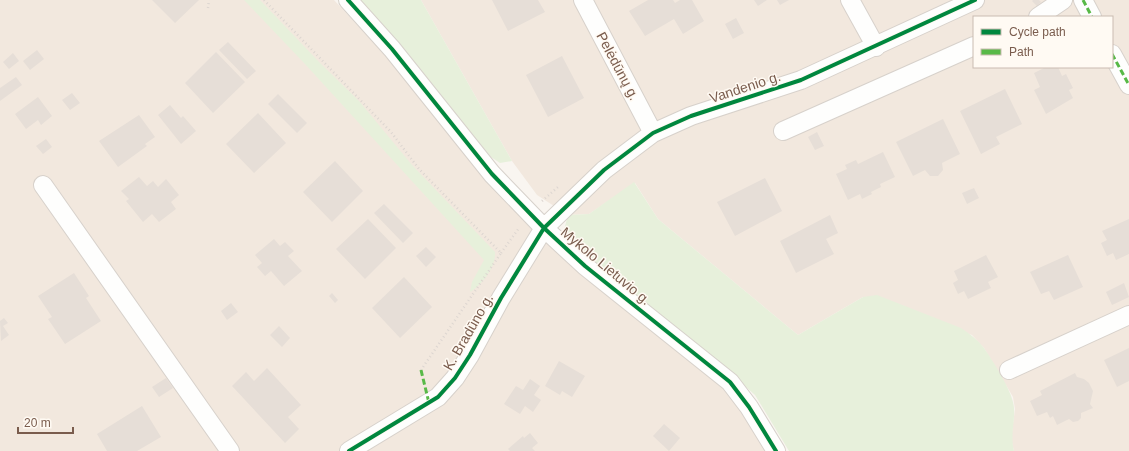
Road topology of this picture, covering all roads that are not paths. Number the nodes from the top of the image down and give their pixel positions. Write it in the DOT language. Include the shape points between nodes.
graph roads {
  1 [pos="348,0"];
  2 [pos="583,0"];
  3 [pos="850,0"];
  4 [pos="976,0"];
  5 [pos="1063,0"];
  6 [pos="1083,0"];
  7 [pos="1039,16"];
  8 [pos="1091,16"];
  9 [pos="973,46"];
  10 [pos="876,47"];
  11 [pos="1113,56"];
  12 [pos="1129,85"];
  13 [pos="782,131"];
  14 [pos="653,132"];
  15 [pos="43,185"];
  16 [pos="544,228"];
  17 [pos="1129,315"];
  18 [pos="1010,370"];
  19 [pos="230,451"];
  20 [pos="349,451"];
  21 [pos="776,451"];
  1 -- 16 [label="street, Mykolo Lietuvio g." via="392,49 492,174"];
  2 -- 14 [label="street, Pelėdūnų g."];
  3 -- 10 [label="street"];
  4 -- 10 [label="street, Vandenio g."];
  5 -- 7 [label="street"];
  6 -- 8 [label="street"];
  9 -- 13 [label="street"];
  10 -- 14 [label="street, Vandenio g." via="801,80 691,116"];
  11 -- 12 [label="street"];
  14 -- 16 [label="street, Vandenio g." via="604,170"];
  15 -- 19 [label="street"];
  16 -- 20 [label="street, K. Bradūno g." via="455,378 438,397"];
  16 -- 21 [label="street, Mykolo Lietuvio g." via="585,266 730,382"];
  17 -- 18 [label="street"];
}
